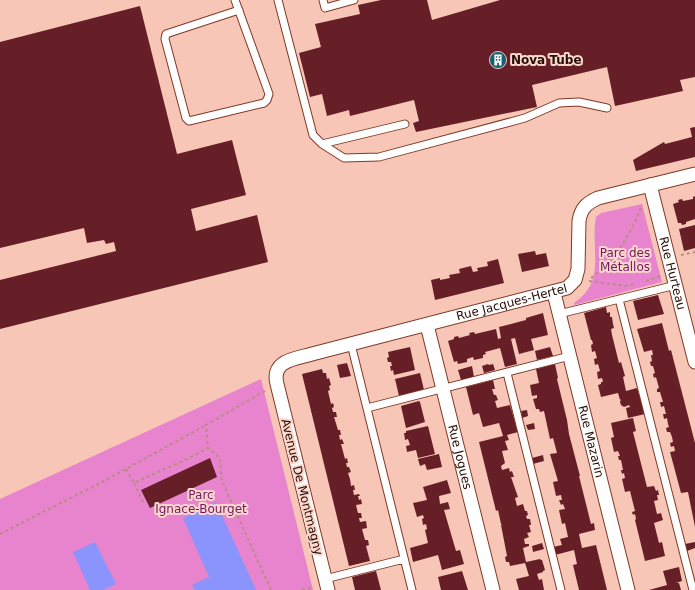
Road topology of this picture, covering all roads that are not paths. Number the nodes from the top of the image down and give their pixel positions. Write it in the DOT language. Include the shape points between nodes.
graph roads {
  1 [pos="235,0"];
  2 [pos="278,0"];
  3 [pos="323,0"];
  4 [pos="354,0"];
  5 [pos="239,10"];
  6 [pos="607,108"];
  7 [pos="405,124"];
  8 [pos="322,144"];
  9 [pos="695,174"];
  10 [pos="650,185"];
  11 [pos="676,285"];
  12 [pos="554,293"];
  13 [pos="619,299"];
  14 [pos="559,314"];
  15 [pos="427,325"];
  16 [pos="351,344"];
  17 [pos="570,356"];
  18 [pos="695,362"];
  19 [pos="507,373"];
  20 [pos="276,384"];
  21 [pos="443,389"];
  22 [pos="367,408"];
  23 [pos="404,559"];
  24 [pos="327,584"];
  25 [pos="412,590"];
  26 [pos="493,590"];
  27 [pos="561,590"];
  28 [pos="628,590"];
  29 [pos="693,590"];
  1 -- 5 [label="lane"];
  2 -- 8 [label="lane" via="312,135"];
  3 -- 4 [label="lane" via="325,8"];
  5 -- 5 [label="lane" via="269,94 267,100 264,103 189,121 186,118 165,39 166,34"];
  6 -- 8 [label="lane" via="579,102 559,102 525,118 379,157 344,158"];
  7 -- 8 [label="lane"];
  9 -- 10 [label="street, Rue Jacques-Hertel"];
  10 -- 11 [label="street, Rue Hurteau"];
  10 -- 12 [label="street, Rue Jacques-Hertel" via="598,198 584,206 579,221 578,269 575,280 567,288"];
  11 -- 13 [label="lane"];
  11 -- 18 [label="street, Rue Hurteau"];
  12 -- 14 [label="street, Rue Mazarin"];
  12 -- 15 [label="street, Rue Jacques-Hertel"];
  13 -- 14 [label="lane"];
  13 -- 29 [label="lane"];
  14 -- 17 [label="street, Rue Mazarin"];
  15 -- 16 [label="street, Rue Jacques-Hertel"];
  15 -- 21 [label="street, Rue Jogues"];
  16 -- 20 [label="street, Rue Jacques-Hertel" via="289,360 276,370"];
  16 -- 22 [label="lane"];
  17 -- 19 [label="lane"];
  17 -- 28 [label="street, Rue Mazarin"];
  19 -- 21 [label="lane"];
  19 -- 27 [label="lane"];
  20 -- 24 [label="street, Avenue De Montmagny"];
  21 -- 22 [label="lane"];
  21 -- 26 [label="street, Rue Jogues"];
  22 -- 23 [label="lane"];
  23 -- 24 [label="lane"];
  23 -- 25 [label="lane"];
}
